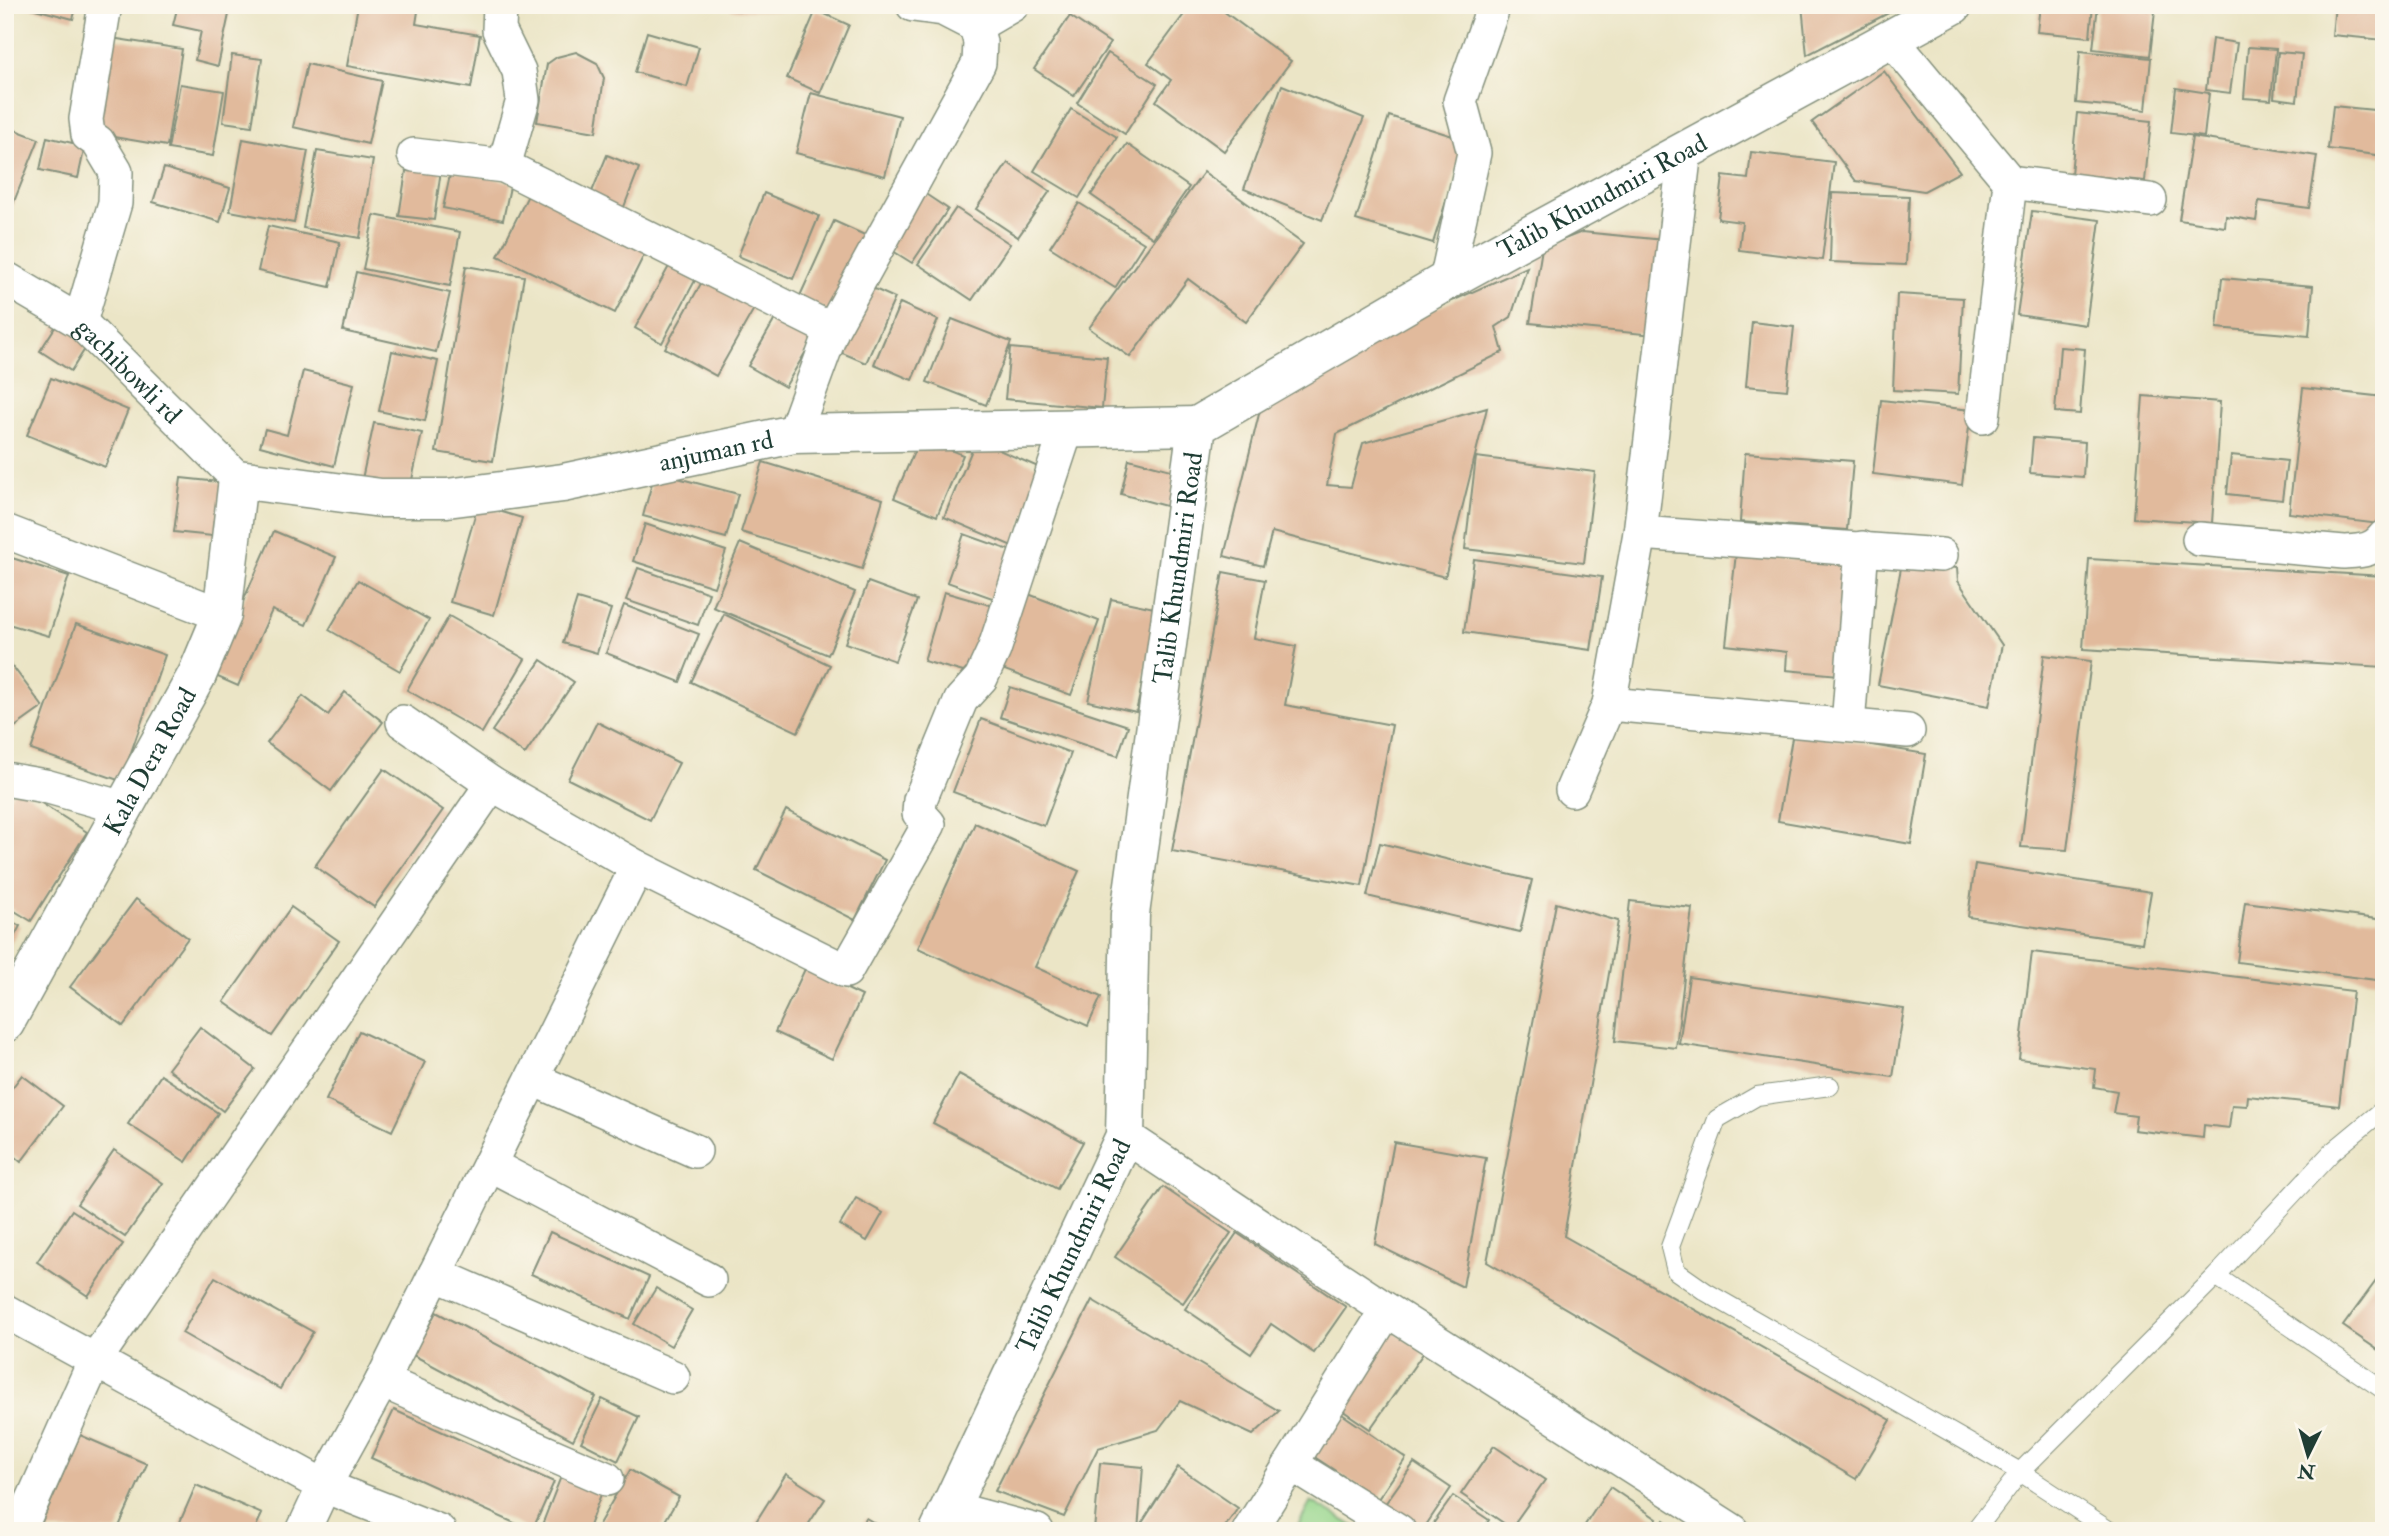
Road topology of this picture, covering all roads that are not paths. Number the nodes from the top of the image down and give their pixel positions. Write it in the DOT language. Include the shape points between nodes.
graph roads {
  1 [pos="105,5"];
  2 [pos="500,5"];
  3 [pos="914,5"];
  4 [pos="1012,5"];
  5 [pos="1494,5"];
  6 [pos="1953,5"];
  7 [pos="976,26"];
  8 [pos="1892,40"];
  9 [pos="1685,150"];
  10 [pos="414,155"];
  11 [pos="504,166"];
  12 [pos="2010,183"];
  13 [pos="2150,200"];
  14 [pos="5,278"];
  15 [pos="1446,281"];
  16 [pos="80,323"];
  17 [pos="832,330"];
  18 [pos="1983,417"];
  19 [pos="1197,426"];
  20 [pos="1067,428"];
  21 [pos="794,434"];
  22 [pos="238,479"];
  23 [pos="5,531"];
  24 [pos="1640,533"];
  25 [pos="2384,537"];
  26 [pos="2199,539"];
  27 [pos="1862,548"];
  28 [pos="1941,555"];
  29 [pos="222,614"];
  30 [pos="1609,704"];
  31 [pos="402,722"];
  32 [pos="1848,725"];
  33 [pos="1908,730"];
  34 [pos="5,779"];
  35 [pos="492,784"];
  36 [pos="1572,790"];
  37 [pos="123,808"];
  38 [pos="637,867"];
  39 [pos="5,1023"];
  40 [pos="533,1079"];
  41 [pos="1830,1086"];
  42 [pos="2384,1109"];
  43 [pos="1125,1136"];
  44 [pos="695,1151"];
  45 [pos="490,1165"];
  46 [pos="435,1274"];
  47 [pos="2216,1276"];
  48 [pos="709,1280"];
  49 [pos="1387,1310"];
  50 [pos="5,1311"];
  51 [pos="95,1360"];
  52 [pos="673,1377"];
  53 [pos="382,1381"];
  54 [pos="2384,1390"];
  55 [pos="1291,1464"];
  56 [pos="2020,1472"];
  57 [pos="607,1479"];
  58 [pos="324,1486"];
  59 [pos="945,1519"];
  60 [pos="19,1531"];
  61 [pos="303,1531"];
  62 [pos="439,1531"];
  63 [pos="1037,1531"];
  64 [pos="1249,1531"];
  65 [pos="1399,1531"];
  66 [pos="1733,1531"];
  67 [pos="1975,1531"];
  68 [pos="2110,1531"];
  1 -- 16 [label="street" via="86,130 116,172 115,203"];
  2 -- 11 [label="street" via="499,30 519,71 523,100"];
  3 -- 7 [label="street" via="943,9"];
  4 -- 7 [label="street"];
  5 -- 15 [label="street" via="1460,102 1474,153"];
  6 -- 8 [label="street, Talib Khundmiri Road"];
  7 -- 17 [label="street" via="979,63"];
  8 -- 9 [label="street, Talib Khundmiri Road"];
  8 -- 12 [label="street"];
  9 -- 15 [label="street, Talib Khundmiri Road"];
  9 -- 24 [label="street"];
  10 -- 11 [label="street"];
  11 -- 17 [label="street"];
  12 -- 13 [label="street"];
  12 -- 18 [label="street"];
  14 -- 16 [label="street, gachibowli rd"];
  15 -- 19 [label="street, Talib Khundmiri Road"];
  16 -- 22 [label="street, gachibowli rd"];
  17 -- 21 [label="street"];
  19 -- 20 [label="street, anjuman rd"];
  19 -- 43 [label="street, Talib Khundmiri Road" via="1130,914"];
  20 -- 21 [label="street, anjuman rd"];
  20 -- 38 [label="street" via="994,650 981,678 961,700 920,800 919,813 929,824 846,971"];
  21 -- 22 [label="street, anjuman rd" via="563,483 447,498 381,498"];
  22 -- 29 [label="street, Kala Dera Road"];
  23 -- 29 [label="street"];
  24 -- 27 [label="street"];
  24 -- 30 [label="street"];
  25 -- 26 [label="street" via="2377,546 2344,552"];
  27 -- 28 [label="street"];
  27 -- 32 [label="street"];
  29 -- 37 [label="street, Kala Dera Road" via="197,675"];
  30 -- 32 [label="street"];
  30 -- 36 [label="street"];
  31 -- 35 [label="street"];
  32 -- 33 [label="street"];
  34 -- 37 [label="street"];
  35 -- 38 [label="street"];
  35 -- 51 [label="street"];
  37 -- 39 [label="street, Kala Dera Road"];
  38 -- 40 [label="street"];
  40 -- 44 [label="street"];
  40 -- 45 [label="street"];
  41 -- 56 [label="lane" via="1757,1096 1717,1119 1670,1247 1676,1271"];
  42 -- 47 [label="lane" via="2332,1152"];
  43 -- 49 [label="street"];
  43 -- 59 [label="street, Talib Khundmiri Road"];
  45 -- 46 [label="street"];
  45 -- 48 [label="street"];
  46 -- 52 [label="street"];
  46 -- 53 [label="street"];
  47 -- 54 [label="lane"];
  47 -- 56 [label="lane"];
  49 -- 55 [label="street"];
  49 -- 66 [label="street"];
  50 -- 51 [label="street"];
  51 -- 58 [label="street"];
  51 -- 60 [label="street"];
  53 -- 57 [label="street"];
  53 -- 58 [label="street"];
  55 -- 64 [label="street"];
  55 -- 65 [label="street"];
  56 -- 67 [label="lane"];
  56 -- 68 [label="lane"];
  58 -- 61 [label="street"];
  58 -- 62 [label="street"];
  59 -- 63 [label="street"];
}
